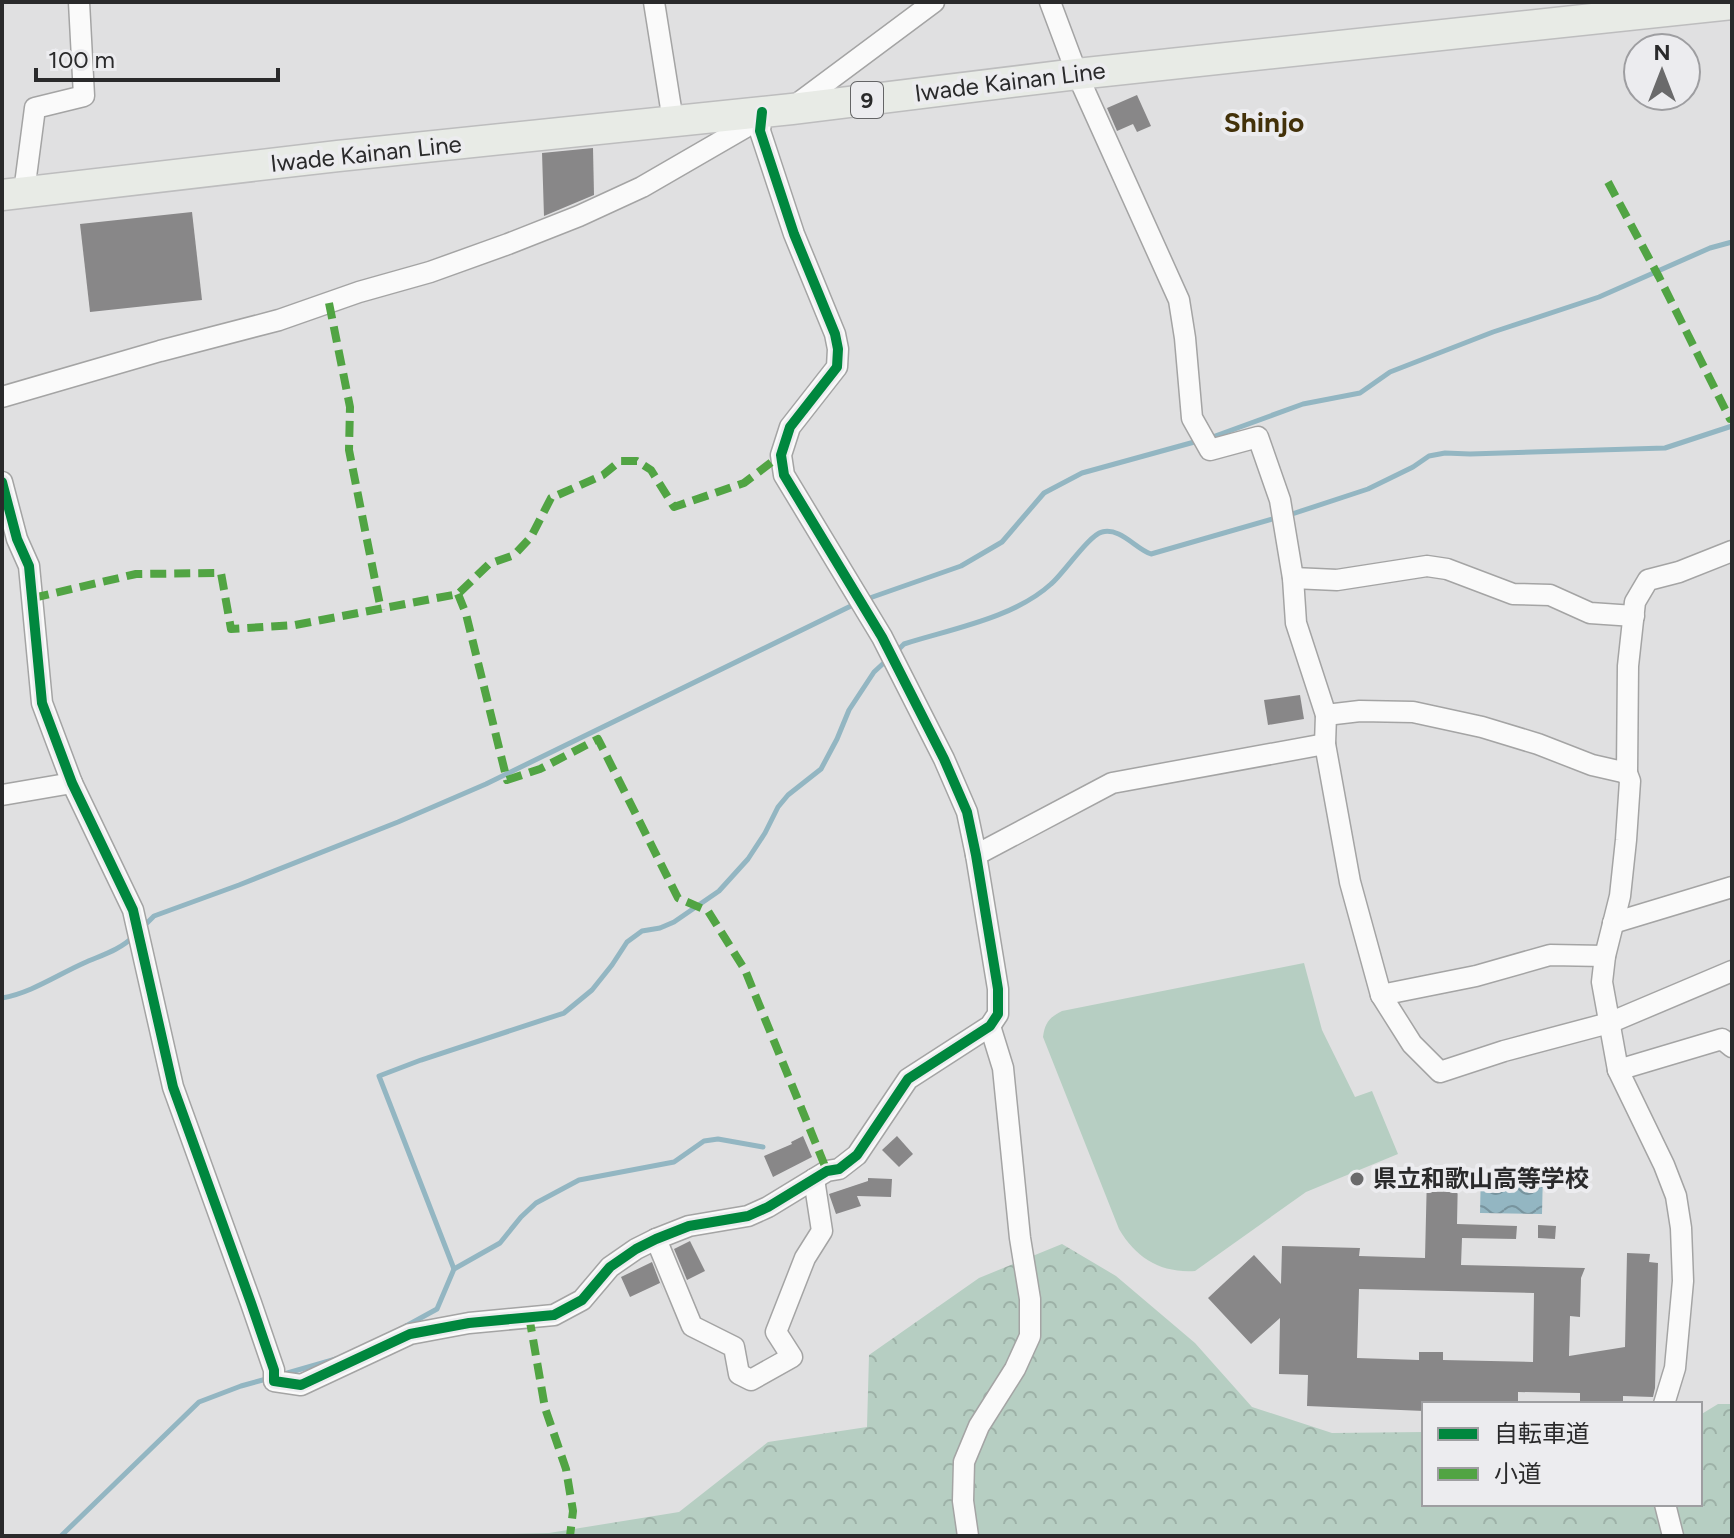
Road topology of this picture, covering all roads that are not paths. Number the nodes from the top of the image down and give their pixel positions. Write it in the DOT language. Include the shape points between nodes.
graph roads {
  1 [pos="79,2"];
  2 [pos="654,2"];
  3 [pos="934,2"];
  4 [pos="1050,2"];
  5 [pos="1732,4"];
  6 [pos="1077,74"];
  7 [pos="777,110"];
  8 [pos="673,121"];
  9 [pos="13,193"];
  10 [pos="2,397"];
  11 [pos="2,482"];
  12 [pos="1732,551"];
  13 [pos="1293,578"];
  14 [pos="1634,616"];
  15 [pos="1326,715"];
  16 [pos="1325,744"];
  17 [pos="1627,773"];
  18 [pos="72,783"];
  19 [pos="2,795"];
  20 [pos="976,855"];
  21 [pos="1732,887"];
  22 [pos="1613,923"];
  23 [pos="1605,956"];
  24 [pos="1732,971"];
  25 [pos="1381,995"];
  26 [pos="1609,1023"];
  27 [pos="990,1026"];
  28 [pos="1732,1047"];
  29 [pos="1618,1070"];
  30 [pos="814,1179"];
  31 [pos="656,1239"];
  32 [pos="1665,1402"];
  33 [pos="1666,1506"];
  34 [pos="968,1536"];
  35 [pos="1673,1536"];
  1 -- 9 [label="street" via="84,96 35,108"];
  2 -- 8 [label="street"];
  3 -- 7 [label="street"];
  4 -- 6 [label="street"];
  5 -- 6 [label="main road, Iwade Kainan Line / 9"];
  6 -- 7 [label="main road, Iwade Kainan Line / 9"];
  6 -- 13 [label="street" via="1179,300 1192,418 1210,450 1258,437 1280,500"];
  7 -- 8 [label="main road, Iwade Kainan Line / 9"];
  7 -- 10 [label="street" via="642,187 508,244 279,320"];
  7 -- 20 [label="street" via="760,131 838,349 837,367 790,427 781,455 784,475 882,637 967,812"];
  8 -- 9 [label="main road, Iwade Kainan Line / 9"];
  11 -- 18 [label="street" via="29,566 42,703"];
  12 -- 14 [label="street" via="1648,580 1635,602"];
  13 -- 14 [label="street" via="1337,580 1427,566 1513,594 1550,595 1590,613"];
  13 -- 15 [label="street" via="1296,623"];
  14 -- 17 [label="street"];
  15 -- 16 [label="street"];
  15 -- 17 [label="street" via="1413,712 1482,727"];
  16 -- 20 [label="street" via="1112,783"];
  16 -- 25 [label="street" via="1350,882"];
  17 -- 22 [label="street" via="1626,840"];
  18 -- 19 [label="street"];
  18 -- 31 [label="street" via="133,910 173,1087 256,1316 274,1381 301,1385 410,1334 554,1315 582,1300 610,1267"];
  20 -- 27 [label="street" via="998,989 998,1014"];
  21 -- 22 [label="street"];
  22 -- 23 [label="street"];
  23 -- 25 [label="street" via="1550,955"];
  23 -- 26 [label="street" via="1602,982"];
  24 -- 26 [label="street"];
  25 -- 26 [label="street" via="1412,1044 1440,1072"];
  26 -- 29 [label="street"];
  27 -- 30 [label="street" via="908,1079 857,1155"];
  27 -- 34 [label="street" via="1003,1068 1030,1336 964,1462"];
  28 -- 29 [label="street" via="1722,1039 1712,1041"];
  29 -- 32 [label="street" via="1664,1165 1681,1228 1683,1281 1675,1368"];
  30 -- 31 [label="street" via="748,1216 689,1226"];
  30 -- 31 [label="street" via="822,1231 805,1258 776,1332 792,1357 751,1380 739,1374 734,1347 692,1326"];
  33 -- 35 [label="street"];
}
